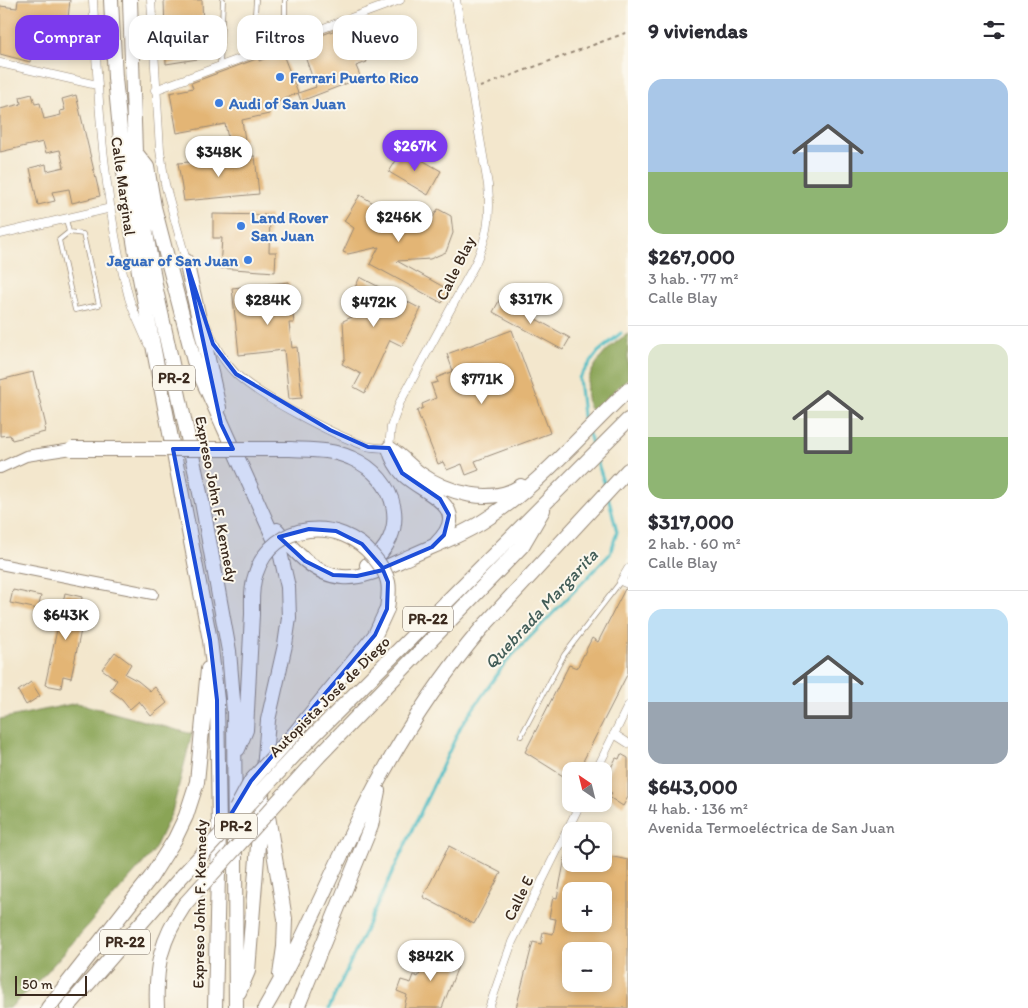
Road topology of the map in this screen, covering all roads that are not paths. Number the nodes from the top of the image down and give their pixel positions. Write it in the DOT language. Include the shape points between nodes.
graph roads {
  1 [pos="93,0"];
  2 [pos="111,0"];
  3 [pos="130,0"];
  4 [pos="151,0"];
  5 [pos="223,0"];
  6 [pos="256,0"];
  7 [pos="285,0"];
  8 [pos="400,0"];
  9 [pos="456,0"];
  10 [pos="255,15"];
  11 [pos="285,15"];
  12 [pos="0,63"];
  13 [pos="220,66"];
  14 [pos="97,85"];
  15 [pos="155,90"];
  16 [pos="135,152"];
  17 [pos="111,208"];
  18 [pos="66,219"];
  19 [pos="69,232"];
  20 [pos="0,234"];
  21 [pos="186,260"];
  22 [pos="158,371"];
  23 [pos="628,390"];
  24 [pos="628,420"];
  25 [pos="221,424"];
  26 [pos="389,448"];
  27 [pos="72,450"];
  28 [pos="558,458"];
  29 [pos="0,468"];
  30 [pos="628,470"];
  31 [pos="554,492"];
  32 [pos="263,512"];
  33 [pos="432,547"];
  34 [pos="0,564"];
  35 [pos="318,568"];
  36 [pos="628,569"];
  37 [pos="624,582"];
  38 [pos="153,594"];
  39 [pos="210,640"];
  40 [pos="628,706"];
  41 [pos="614,734"];
  42 [pos="520,736"];
  43 [pos="628,743"];
  44 [pos="235,754"];
  45 [pos="600,762"];
  46 [pos="382,776"];
  47 [pos="262,782"];
  48 [pos="576,812"];
  49 [pos="228,825"];
  50 [pos="278,986"];
  51 [pos="236,1003"];
  52 [pos="48,1008"];
  53 [pos="67,1008"];
  54 [pos="157,1008"];
  55 [pos="215,1008"];
  56 [pos="265,1008"];
  57 [pos="297,1008"];
  58 [pos="489,1008"];
  1 -- 14 [label="street, Calle Marginal"];
  2 -- 22 [label="highway, Expreso John F. Kennedy / PR-2" via="126,192"];
  3 -- 16 [label="highway, Expreso John F. Kennedy / PR-2"];
  4 -- 15 [label="street"];
  5 -- 13 [label="lane"];
  6 -- 10 [label="lane"];
  7 -- 11 [label="lane"];
  8 -- 13 [label="street"];
  9 -- 26 [label="street, Calle Blay" via="491,213 475,264 400,402 391,427"];
  12 -- 14 [label="street"];
  13 -- 15 [label="street"];
  14 -- 17 [label="street, Calle Marginal"];
  15 -- 21 [label="street" via="165,184"];
  16 -- 25 [label="highway" via="147,167 154,207 194,361"];
  16 -- 44 [label="highway, Expreso John F. Kennedy / PR-2" via="149,256 202,502 229,651"];
  17 -- 18 [label="street"];
  17 -- 22 [label="street, Calle Marginal" via="130,299"];
  18 -- 19 [label="lane"];
  18 -- 20 [label="street"];
  19 -- 19 [label="lane" via="59,240 75,310 99,305 83,234"];
  21 -- 25 [label="highway"];
  21 -- 26 [label="street" via="213,344 236,374 264,394 330,430 368,447"];
  22 -- 39 [label="highway, Expreso John F. Kennedy / PR-2"];
  23 -- 28 [label="highway"];
  24 -- 31 [label="highway, Autopista José de Diego / PR-22"];
  25 -- 32 [label="highway"];
  26 -- 28 [label="highway" via="421,474 461,493 476,496 513,491"];
  26 -- 33 [label="highway" via="393,462 402,473 447,507 448,526"];
  27 -- 29 [label="street" via="26,456"];
  27 -- 35 [label="highway, bridge" via="290,449 331,451 361,463 382,483 390,497 395,512 389,541 380,556 355,570 338,572"];
  28 -- 33 [label="highway" via="490,516"];
  30 -- 46 [label="highway, PR-22" via="460,655 413,721"];
  31 -- 49 [label="highway, Autopista José de Diego / PR-22, bridge"];
  31 -- 54 [label="highway, bridge" via="522,546 318,757 184,904 161,949 157,968"];
  32 -- 35 [label="highway" via="291,548"];
  32 -- 47 [label="highway" via="282,559 290,604 286,645 268,720"];
  33 -- 35 [label="highway" via="357,576 333,575"];
  34 -- 38 [label="street"];
  36 -- 37 [label="street"];
  37 -- 42 [label="lane" via="564,655"];
  39 -- 52 [label="highway" via="197,782 186,816 151,877"];
  39 -- 55 [label="highway, Expreso John F. Kennedy / PR-2" via="217,700 219,818"];
  40 -- 41 [label="street"];
  41 -- 43 [label="street"];
  41 -- 45 [label="street"];
  44 -- 49 [label="highway, bridge" via="246,730 253,585 265,554 290,534 321,528 347,534 378,562 388,582 387,609 375,634 294,734 251,781"];
  44 -- 51 [label="highway, Expreso John F. Kennedy / PR-2"];
  46 -- 50 [label="highway, PR-22"];
  46 -- 57 [label="highway" via="371,826"];
  47 -- 50 [label="highway" via="284,919"];
  47 -- 51 [label="highway" via="248,971"];
  48 -- 58 [label="street, Calle E" via="512,942"];
  49 -- 53 [label="highway, Autopista José de Diego / PR-22, bridge"];
  50 -- 56 [label="highway, PR-22"];
}
